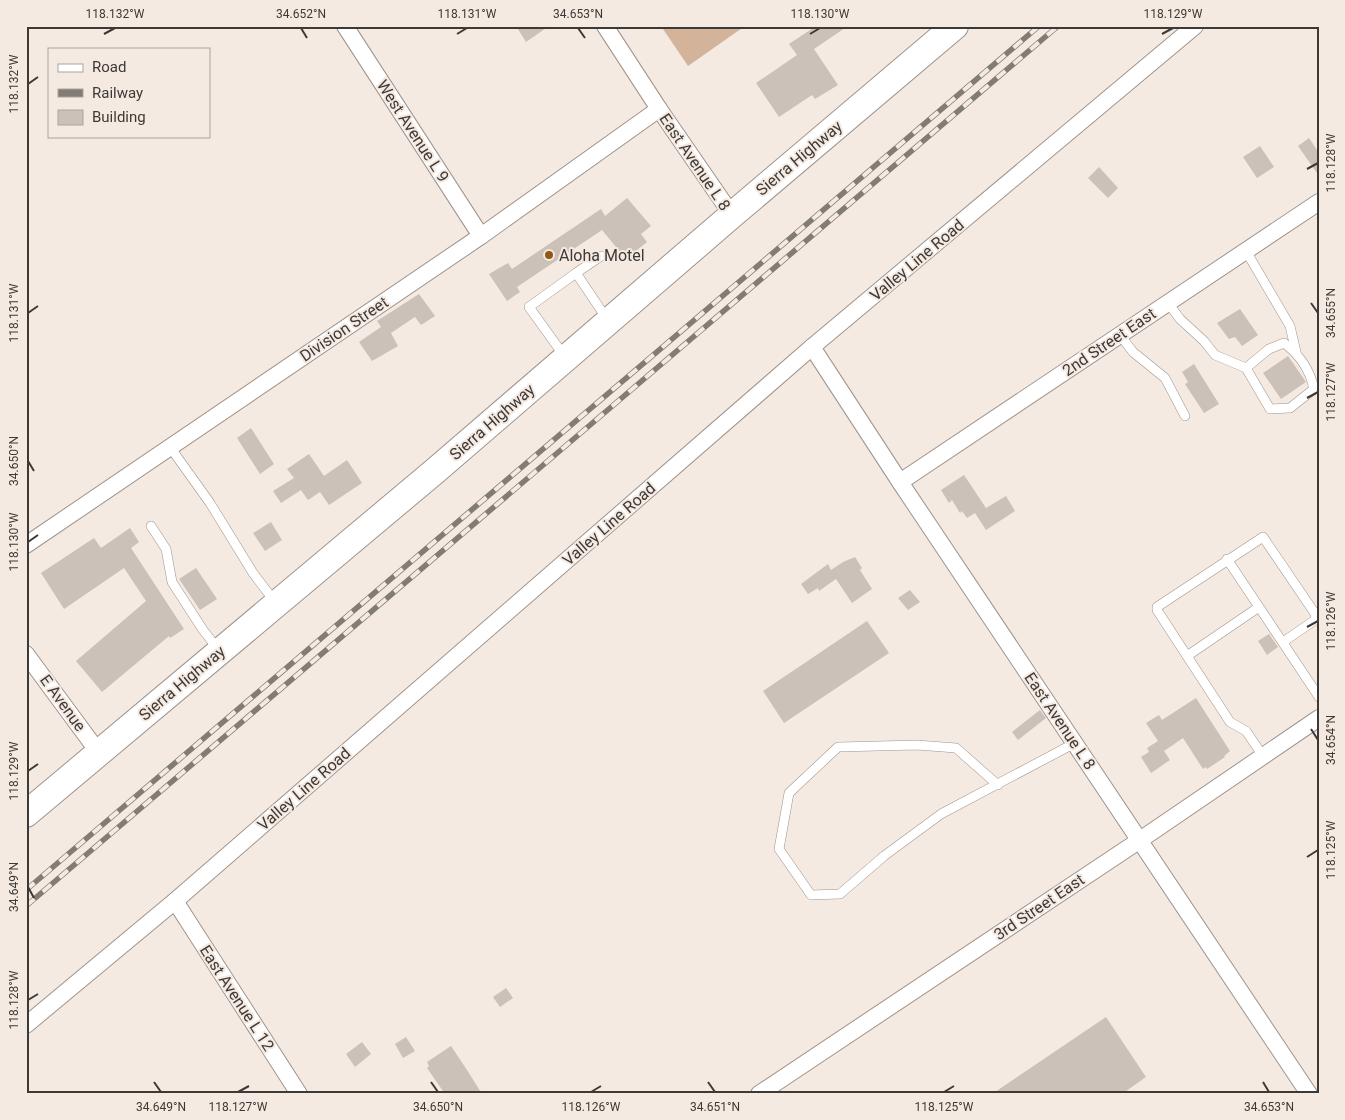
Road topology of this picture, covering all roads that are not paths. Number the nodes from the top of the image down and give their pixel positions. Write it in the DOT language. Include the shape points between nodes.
graph roads {
  1 [pos="346,26"];
  2 [pos="606,26"];
  3 [pos="956,26"];
  4 [pos="1196,26"];
  5 [pos="659,109"];
  6 [pos="1319,202"];
  7 [pos="732,215"];
  8 [pos="481,236"];
  9 [pos="1246,251"];
  10 [pos="601,256"];
  11 [pos="576,273"];
  12 [pos="1168,303"];
  13 [pos="608,322"];
  14 [pos="1120,335"];
  15 [pos="812,348"];
  16 [pos="1296,352"];
  17 [pos="566,359"];
  18 [pos="1246,368"];
  19 [pos="1185,416"];
  20 [pos="170,448"];
  21 [pos="900,482"];
  22 [pos="151,526"];
  23 [pos="26,545"];
  24 [pos="1227,559"];
  25 [pos="276,604"];
  26 [pos="1259,607"];
  27 [pos="1283,642"];
  28 [pos="220,651"];
  29 [pos="26,654"];
  30 [pos="1187,656"];
  31 [pos="1319,697"];
  32 [pos="1319,718"];
  33 [pos="1075,743"];
  34 [pos="99,753"];
  35 [pos="1263,756"];
  36 [pos="998,785"];
  37 [pos="26,814"];
  38 [pos="1140,840"];
  39 [pos="175,901"];
  40 [pos="26,1025"];
  41 [pos="299,1094"];
  42 [pos="759,1094"];
  43 [pos="1309,1094"];
  1 -- 8 [label="street, West Avenue L 9"];
  2 -- 5 [label="street, East Avenue L 8"];
  3 -- 7 [label="main road, Sierra Highway"];
  4 -- 15 [label="street, Valley Line Road"];
  5 -- 7 [label="street, East Avenue L 8"];
  5 -- 8 [label="street, Division Street"];
  6 -- 9 [label="street, 2nd Street East"];
  7 -- 13 [label="main road, Sierra Highway"];
  8 -- 20 [label="street, Division Street"];
  9 -- 12 [label="street, 2nd Street East"];
  9 -- 16 [label="lane" via="1290,326"];
  10 -- 11 [label="lane"];
  11 -- 13 [label="lane"];
  11 -- 17 [label="lane" via="529,307"];
  12 -- 14 [label="street, 2nd Street East"];
  12 -- 18 [label="lane" via="1215,355"];
  13 -- 17 [label="main road, Sierra Highway"];
  14 -- 19 [label="lane" via="1133,352 1165,378"];
  14 -- 21 [label="street, 2nd Street East"];
  15 -- 21 [label="street, East Avenue L 8"];
  15 -- 39 [label="street, Valley Line Road"];
  16 -- 18 [label="lane" via="1284,343 1269,349"];
  16 -- 18 [label="lane" via="1311,375 1314,389 1290,408 1270,409"];
  17 -- 25 [label="main road, Sierra Highway"];
  20 -- 23 [label="street, Division Street"];
  20 -- 25 [label="lane"];
  21 -- 33 [label="street, East Avenue L 8"];
  22 -- 28 [label="lane" via="166,549 172,582"];
  24 -- 26 [label="lane"];
  24 -- 27 [label="lane" via="1260,537 1265,538 1316,615 1315,620"];
  24 -- 30 [label="lane" via="1157,607"];
  25 -- 28 [label="main road, Sierra Highway"];
  26 -- 27 [label="lane"];
  26 -- 30 [label="lane"];
  27 -- 31 [label="lane"];
  28 -- 34 [label="main road, Sierra Highway"];
  29 -- 34 [label="street, E Avenue"];
  30 -- 35 [label="lane" via="1230,722 1246,731"];
  32 -- 35 [label="street, 3rd Street East"];
  33 -- 36 [label="lane"];
  33 -- 38 [label="street, East Avenue L 8"];
  34 -- 37 [label="main road, Sierra Highway"];
  35 -- 38 [label="street, 3rd Street East"];
  36 -- 36 [label="lane" via="941,814 840,894 811,895 778,849 790,793 838,747 917,745 956,748"];
  38 -- 42 [label="street, 3rd Street East"];
  38 -- 43 [label="street, East Avenue L 8"];
  39 -- 40 [label="street, Valley Line Road"];
  39 -- 41 [label="street, East Avenue L 12"];
}
